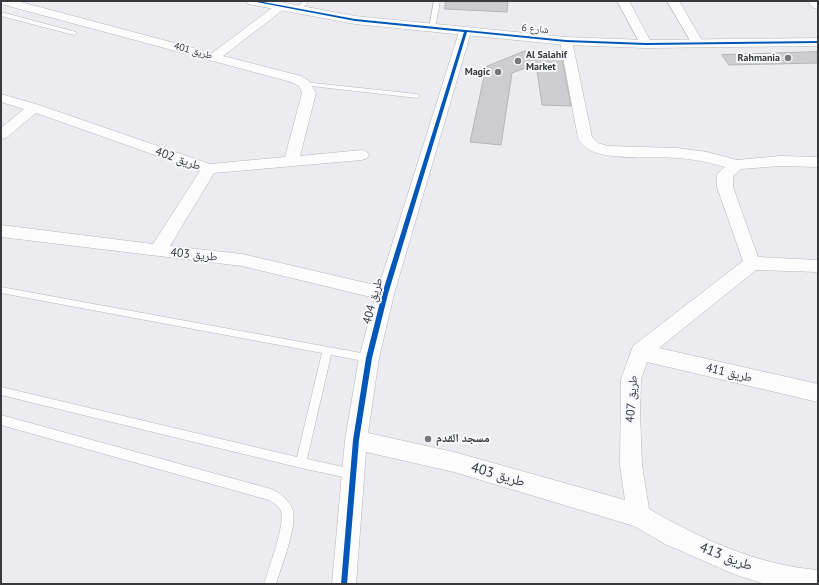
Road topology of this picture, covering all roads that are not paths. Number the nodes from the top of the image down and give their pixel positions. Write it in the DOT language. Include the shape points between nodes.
graph roads {
  1 [pos="4,1"];
  2 [pos="253,1"];
  3 [pos="437,1"];
  4 [pos="623,1"];
  5 [pos="673,1"];
  6 [pos="814,1"];
  7 [pos="18,5"];
  8 [pos="302,6"];
  9 [pos="818,6"];
  10 [pos="280,7"];
  11 [pos="2,14"];
  12 [pos="432,28"];
  13 [pos="464,32"];
  14 [pos="74,33"];
  15 [pos="566,41"];
  16 [pos="818,42"];
  17 [pos="646,44"];
  18 [pos="698,44"];
  19 [pos="214,57"];
  20 [pos="304,84"];
  21 [pos="417,96"];
  22 [pos="1,98"];
  23 [pos="34,108"];
  24 [pos="1,135"];
  25 [pos="362,155"];
  26 [pos="292,160"];
  27 [pos="818,162"];
  28 [pos="737,165"];
  29 [pos="209,169"];
  30 [pos="1,231"];
  31 [pos="158,251"];
  32 [pos="752,263"];
  33 [pos="818,266"];
  34 [pos="1,290"];
  35 [pos="385,294"];
  36 [pos="327,351"];
  37 [pos="640,352"];
  38 [pos="369,358"];
  39 [pos="1,391"];
  40 [pos="818,393"];
  41 [pos="1,420"];
  42 [pos="356,440"];
  43 [pos="301,463"];
  44 [pos="353,474"];
  45 [pos="639,516"];
  46 [pos="818,582"];
  47 [pos="270,584"];
  48 [pos="344,584"];
  1 -- 7 [label="street, طريق 401"];
  2 -- 10 [label="street, شارع 6"];
  3 -- 12 [label="lane"];
  4 -- 17 [label="street"];
  5 -- 18 [label="street"];
  6 -- 9 [label="street"];
  7 -- 11 [label="lane"];
  7 -- 19 [label="street, طريق 401"];
  8 -- 10 [label="street, شارع 6"];
  8 -- 12 [label="street, شارع 6" via="355,20"];
  10 -- 19 [label="street"];
  11 -- 14 [label="lane"];
  12 -- 13 [label="street, شارع 6"];
  13 -- 15 [label="street, شارع 6"];
  13 -- 35 [label="street, طريق 404"];
  15 -- 17 [label="street, شارع 6"];
  15 -- 28 [label="street" via="585,138 592,146 606,151 691,154"];
  16 -- 18 [label="street, شارع 6"];
  17 -- 18 [label="street, شارع 6"];
  19 -- 20 [label="street, طريق 401" via="296,79"];
  20 -- 21 [label="lane"];
  20 -- 26 [label="street" via="308,88 308,99"];
  22 -- 23 [label="street, طريق 402"];
  23 -- 24 [label="street"];
  23 -- 29 [label="street, طريق 402"];
  25 -- 26 [label="street, طريق 402"];
  26 -- 29 [label="street, طريق 402"];
  27 -- 28 [label="street" via="780,161"];
  28 -- 32 [label="street" via="725,174 725,187"];
  29 -- 31 [label="street"];
  30 -- 31 [label="street, طريق 403"];
  31 -- 35 [label="street, طريق 403" via="242,260"];
  32 -- 33 [label="street"];
  32 -- 37 [label="street"];
  34 -- 36 [label="lane"];
  35 -- 38 [label="street, طريق 404"];
  36 -- 38 [label="lane"];
  36 -- 43 [label="lane"];
  37 -- 40 [label="street, طريق 411"];
  37 -- 45 [label="street, طريق 407" via="631,379 630,413 631,465"];
  38 -- 42 [label="street, طريق 404"];
  39 -- 43 [label="lane"];
  41 -- 47 [label="lane" via="271,495 282,501 287,511 286,524"];
  42 -- 44 [label="street, طريق 404"];
  42 -- 45 [label="street, طريق 403" via="454,462"];
  43 -- 44 [label="lane"];
  44 -- 48 [label="street, طريق 404"];
  45 -- 46 [label="street, طريق 413" via="673,536 736,563 792,580"];
}
